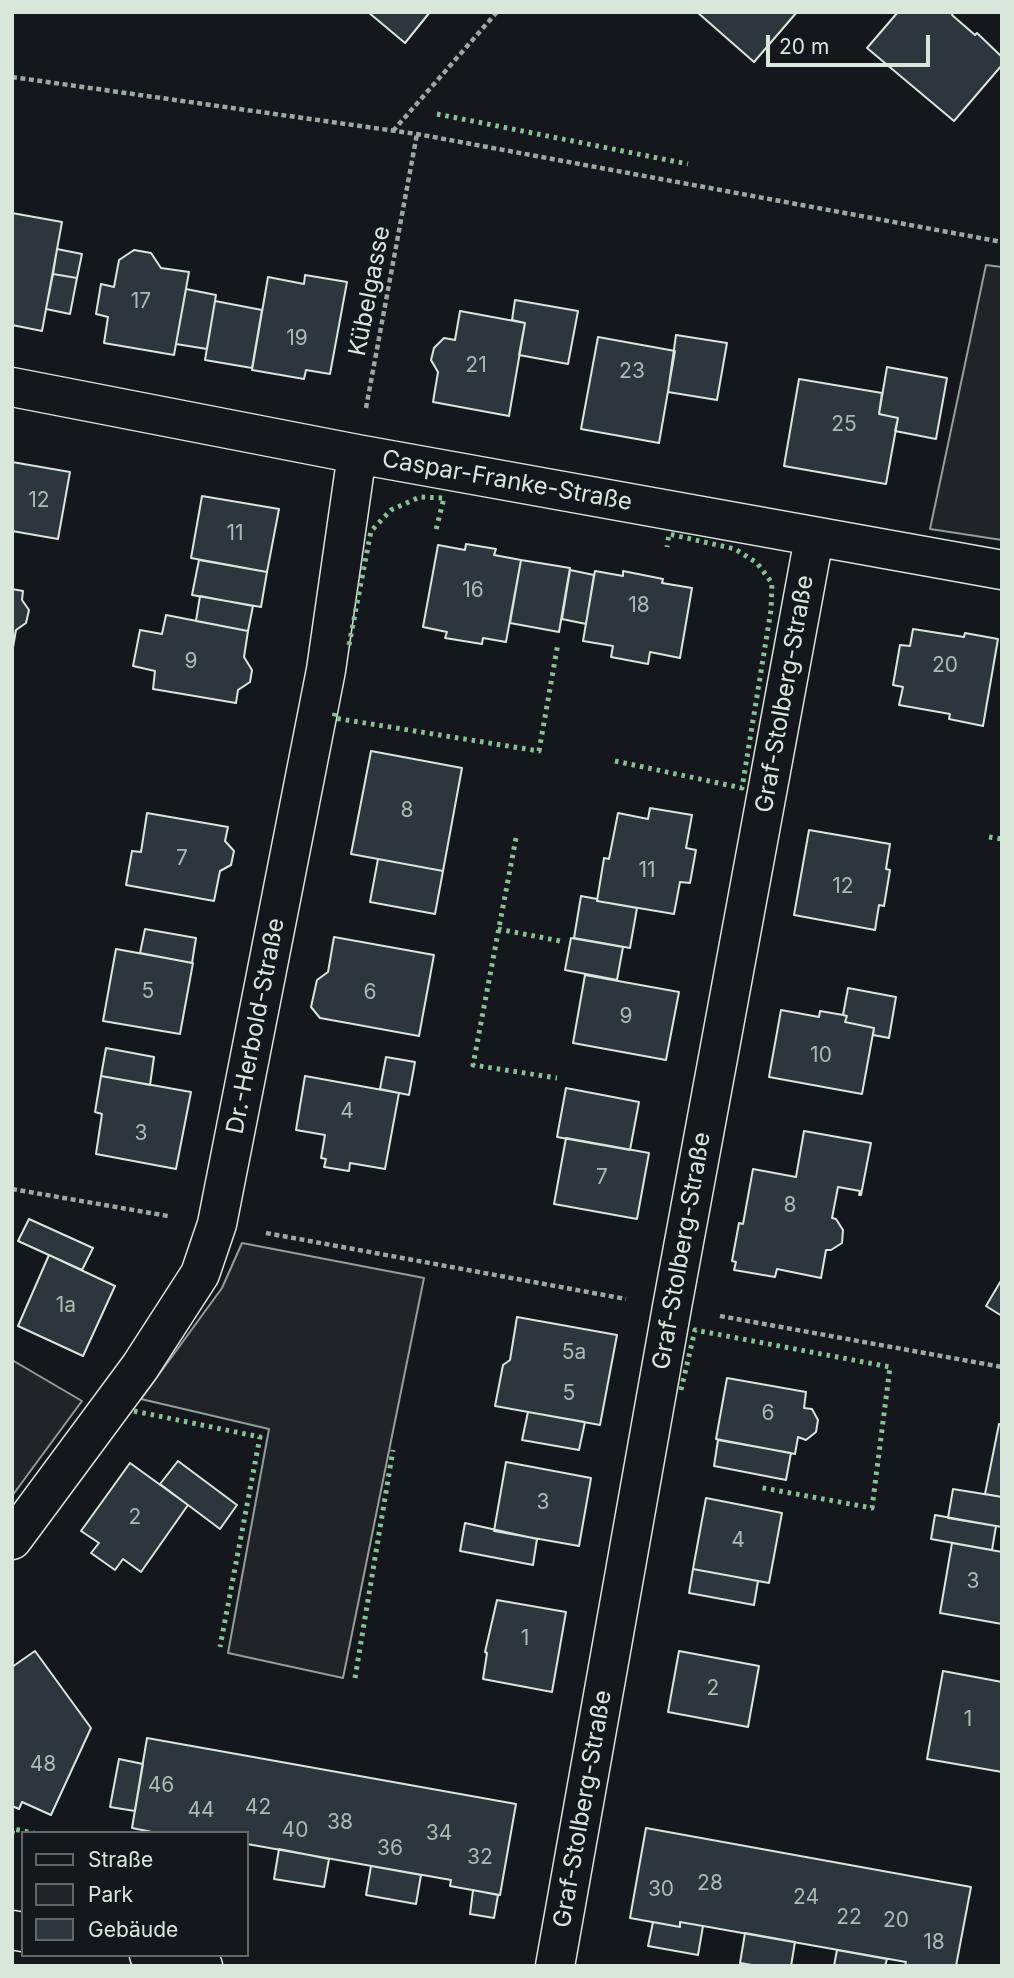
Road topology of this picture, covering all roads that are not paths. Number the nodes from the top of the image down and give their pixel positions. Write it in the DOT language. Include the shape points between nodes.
graph roads {
  1 [pos="12,387"];
  2 [pos="357,454"];
  3 [pos="814,537"];
  4 [pos="1002,570"];
  5 [pos="12,1540"];
  6 [pos="159,1957"];
  7 [pos="203,1966"];
  8 [pos="555,1966"];
  1 -- 2 [label="street, Caspar-Franke-Straße"];
  2 -- 3 [label="street, Caspar-Franke-Straße"];
  2 -- 5 [label="street, Dr.-Herbold-Straße" via="326,670 217,1224 200,1274 155,1344"];
  3 -- 4 [label="street, Caspar-Franke-Straße"];
  3 -- 8 [label="street, Graf-Stolberg-Straße"];
  6 -- 7 [label="street"];
}
